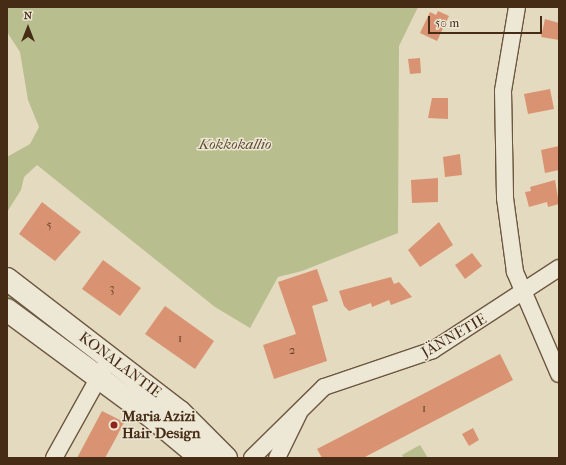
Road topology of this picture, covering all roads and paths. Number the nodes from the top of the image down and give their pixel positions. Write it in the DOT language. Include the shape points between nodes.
graph roads {
  1 [pos="516,7"];
  2 [pos="559,268"];
  3 [pos="7,279"];
  4 [pos="521,291"];
  5 [pos="7,310"];
  6 [pos="110,358"];
  7 [pos="559,374"];
  8 [pos="97,377"];
  9 [pos="300,409"];
  10 [pos="54,458"];
  11 [pos="201,458"];
  12 [pos="226,458"];
  13 [pos="252,458"];
  14 [pos="277,458"];
  1 -- 4 [label="street" via="507,54 502,136 508,228"];
  2 -- 4 [label="street, JÄNNETIE"];
  3 -- 6 [label="main road, KONALANTIE"];
  4 -- 7 [label="street"];
  4 -- 9 [label="street, JÄNNETIE" via="433,350 332,383"];
  5 -- 8 [label="main road, KONALANTIE"];
  6 -- 8 [label="street"];
  6 -- 12 [label="main road, KONALANTIE" via="180,412"];
  8 -- 10 [label="street"];
  8 -- 11 [label="main road, KONALANTIE"];
  9 -- 13 [label="street, JÄNNETIE"];
  9 -- 14 [label="street, JÄNNETIE"];
}
